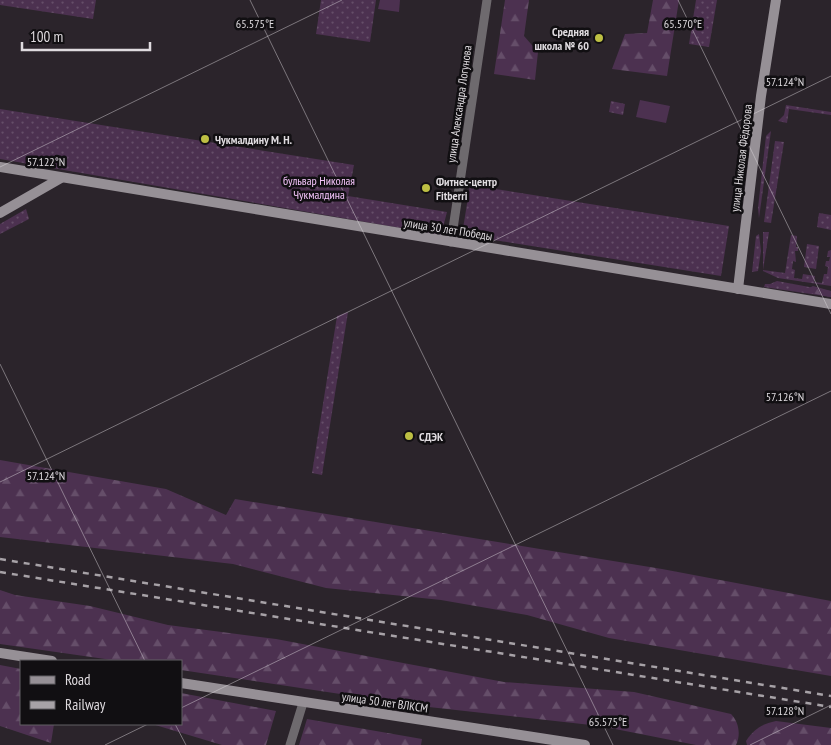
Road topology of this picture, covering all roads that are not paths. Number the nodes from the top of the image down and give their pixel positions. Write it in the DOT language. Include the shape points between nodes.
graph roads {
  1 [pos="487,0"];
  2 [pos="776,0"];
  3 [pos="0,167"];
  4 [pos="61,178"];
  5 [pos="0,213"];
  6 [pos="451,242"];
  7 [pos="738,289"];
  8 [pos="831,304"];
  9 [pos="0,653"];
  10 [pos="46,660"];
  11 [pos="182,683"];
  12 [pos="303,703"];
  13 [pos="290,745"];
  14 [pos="585,745"];
  1 -- 6 [label="street, улица Александра Логунова"];
  2 -- 7 [label="street, улица Николая Фёдорова"];
  3 -- 4 [label="street, улица 30 лет Победы"];
  4 -- 5 [label="street"];
  4 -- 6 [label="street, улица 30 лет Победы"];
  6 -- 7 [label="street, улица 30 лет Победы"];
  7 -- 8 [label="street, улица 30 лет Победы"];
  9 -- 10 [label="street"];
  11 -- 12 [label="street, улица 50 лет ВЛКСМ"];
  12 -- 13 [label="street"];
  12 -- 14 [label="street, улица 50 лет ВЛКСМ"];
}
